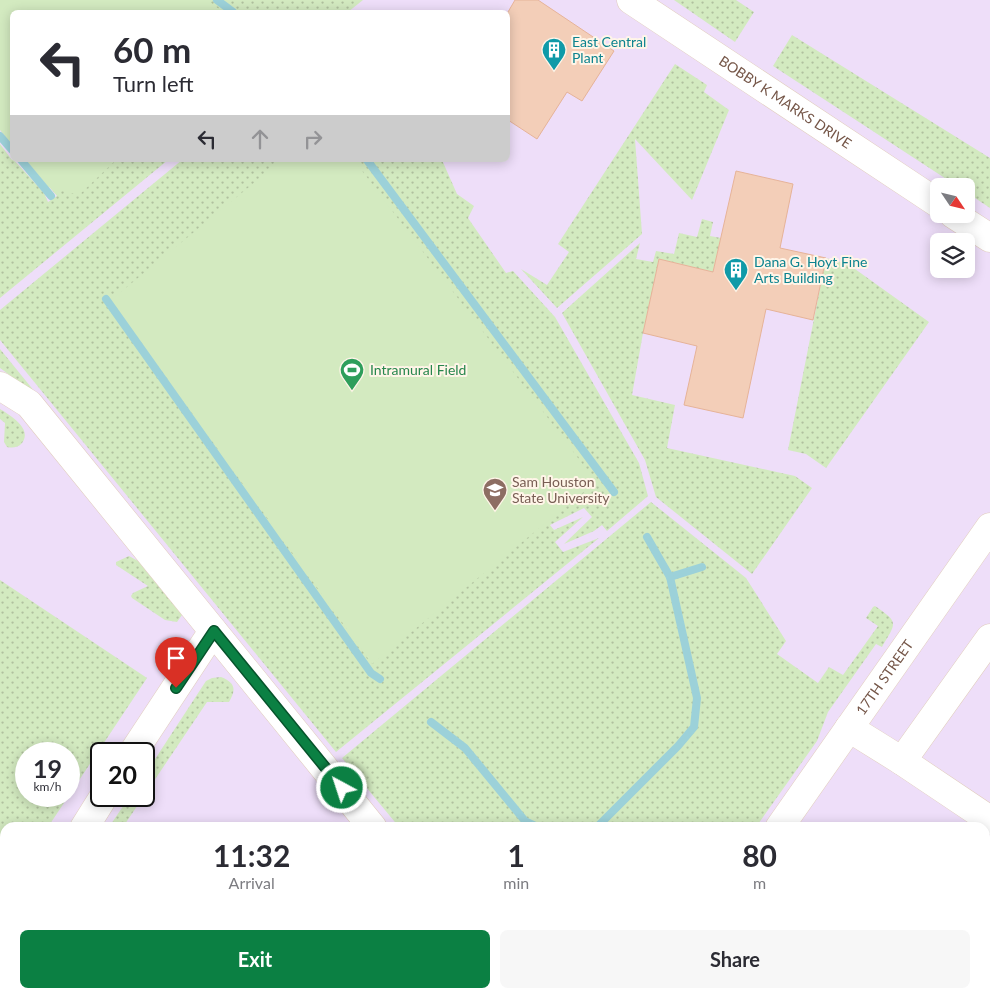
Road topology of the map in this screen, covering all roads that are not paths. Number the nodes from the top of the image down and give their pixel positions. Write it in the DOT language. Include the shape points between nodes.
graph roads {
  1 [pos="631,0"];
  2 [pos="930,198"];
  3 [pos="967,223"];
  4 [pos="990,238"];
  5 [pos="0,386"];
  6 [pos="990,526"];
  7 [pos="981,558"];
  8 [pos="214,631"];
  9 [pos="990,638"];
  10 [pos="849,728"];
  11 [pos="140,742"];
  12 [pos="902,761"];
  13 [pos="97,807"];
  14 [pos="990,820"];
  15 [pos="88,822"];
  16 [pos="368,822"];
  17 [pos="783,822"];
  1 -- 2 [label="street, BOBBY K MARKS DRIVE"];
  3 -- 4 [label="street"];
  5 -- 8 [label="street" via="29,404"];
  6 -- 7 [label="street, 17TH STREET"];
  7 -- 10 [label="street, 17TH STREET"];
  8 -- 11 [label="street"];
  8 -- 16 [label="street"];
  9 -- 12 [label="street"];
  10 -- 12 [label="street"];
  10 -- 17 [label="street, 17TH STREET"];
  12 -- 14 [label="street"];
  13 -- 15 [label="street"];
}
